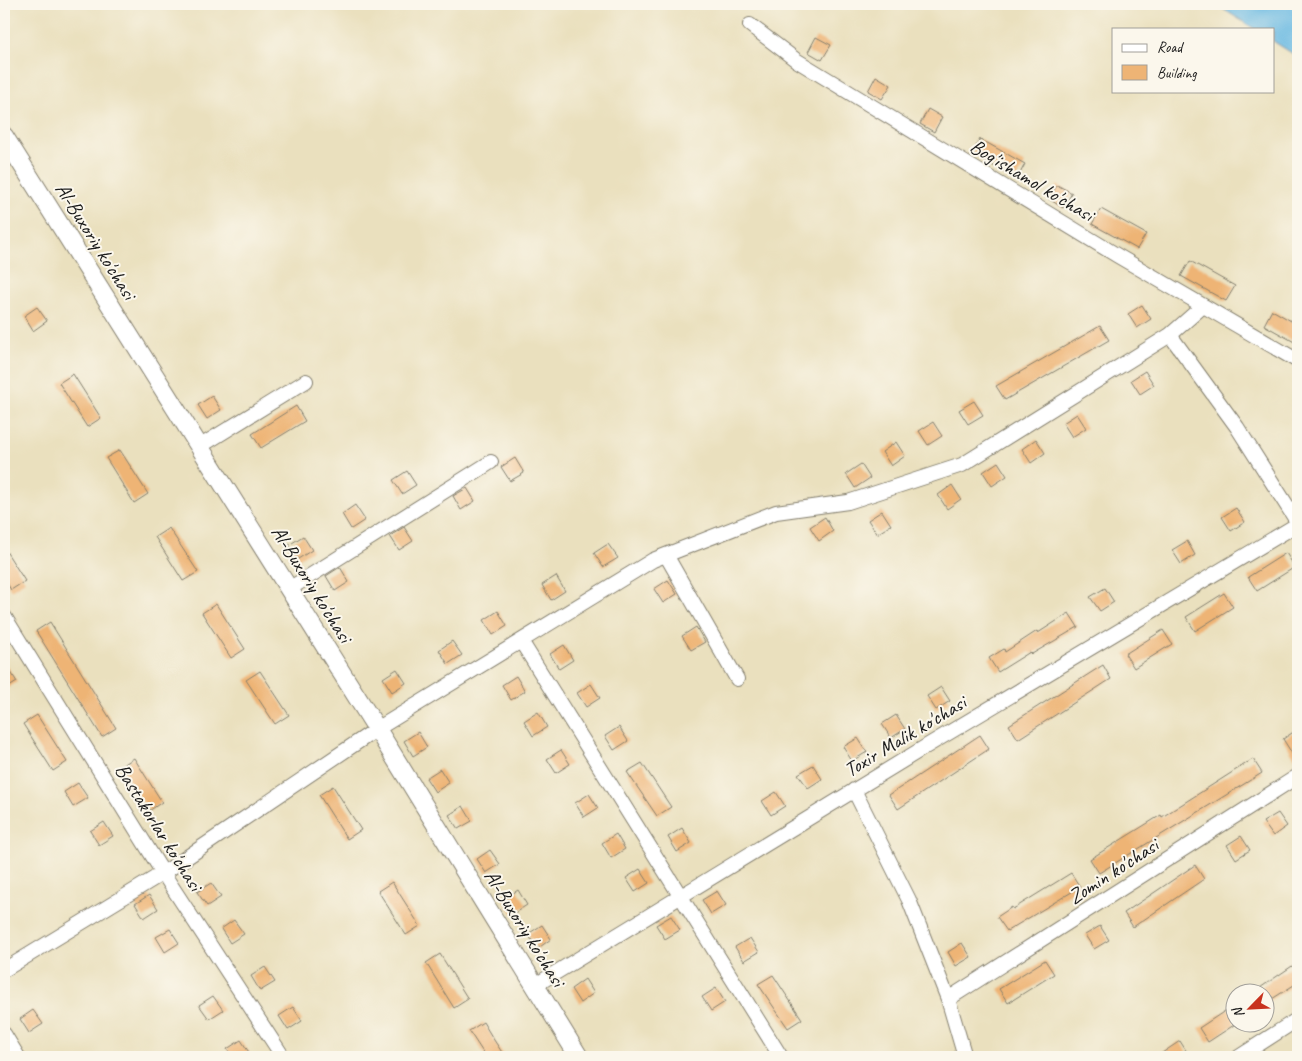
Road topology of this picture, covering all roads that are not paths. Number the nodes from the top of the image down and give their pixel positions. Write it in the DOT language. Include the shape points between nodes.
graph roads {
  1 [pos="750,25"];
  2 [pos="4,136"];
  3 [pos="1203,306"];
  4 [pos="1170,335"];
  5 [pos="1298,361"];
  6 [pos="306,381"];
  7 [pos="199,447"];
  8 [pos="491,462"];
  9 [pos="1298,523"];
  10 [pos="666,555"];
  11 [pos="289,590"];
  12 [pos="4,616"];
  13 [pos="521,641"];
  14 [pos="737,679"];
  15 [pos="377,730"];
  16 [pos="1298,776"];
  17 [pos="854,790"];
  18 [pos="163,873"];
  19 [pos="682,896"];
  20 [pos="4,970"];
  21 [pos="534,986"];
  22 [pos="948,999"];
  23 [pos="1298,1019"];
  24 [pos="4,1034"];
  25 [pos="18,1057"];
  26 [pos="283,1057"];
  27 [pos="579,1057"];
  28 [pos="781,1057"];
  29 [pos="965,1057"];
  30 [pos="1239,1057"];
  1 -- 3 [label="street, Bog'ishamol ko'chasi" via="796,60"];
  2 -- 7 [label="street, Al-Buxoriy ko'chasi"];
  3 -- 4 [label="street"];
  3 -- 5 [label="street, Bog'ishamol ko'chasi"];
  4 -- 9 [label="street" via="1237,427"];
  4 -- 10 [label="street" via="962,465 848,502 776,512"];
  6 -- 7 [label="street"];
  7 -- 11 [label="street, Al-Buxoriy ko'chasi"];
  8 -- 11 [label="street"];
  9 -- 17 [label="street, Toxir Malik ko'chasi"];
  10 -- 13 [label="street"];
  10 -- 14 [label="street"];
  11 -- 15 [label="street, Al-Buxoriy ko'chasi"];
  12 -- 18 [label="street, Bastakorlar ko'chasi"];
  13 -- 15 [label="street"];
  13 -- 19 [label="street"];
  15 -- 18 [label="street"];
  15 -- 21 [label="street, Al-Buxoriy ko'chasi"];
  16 -- 22 [label="street, Zomin ko'chasi"];
  17 -- 19 [label="street, Toxir Malik ko'chasi"];
  17 -- 22 [label="street" via="909,900"];
  18 -- 20 [label="street"];
  18 -- 26 [label="street, Bastakorlar ko'chasi"];
  19 -- 21 [label="street, Toxir Malik ko'chasi"];
  19 -- 28 [label="street"];
  21 -- 27 [label="street, Al-Buxoriy ko'chasi"];
  22 -- 29 [label="street"];
  23 -- 30 [label="street"];
  24 -- 25 [label="street"];
}
